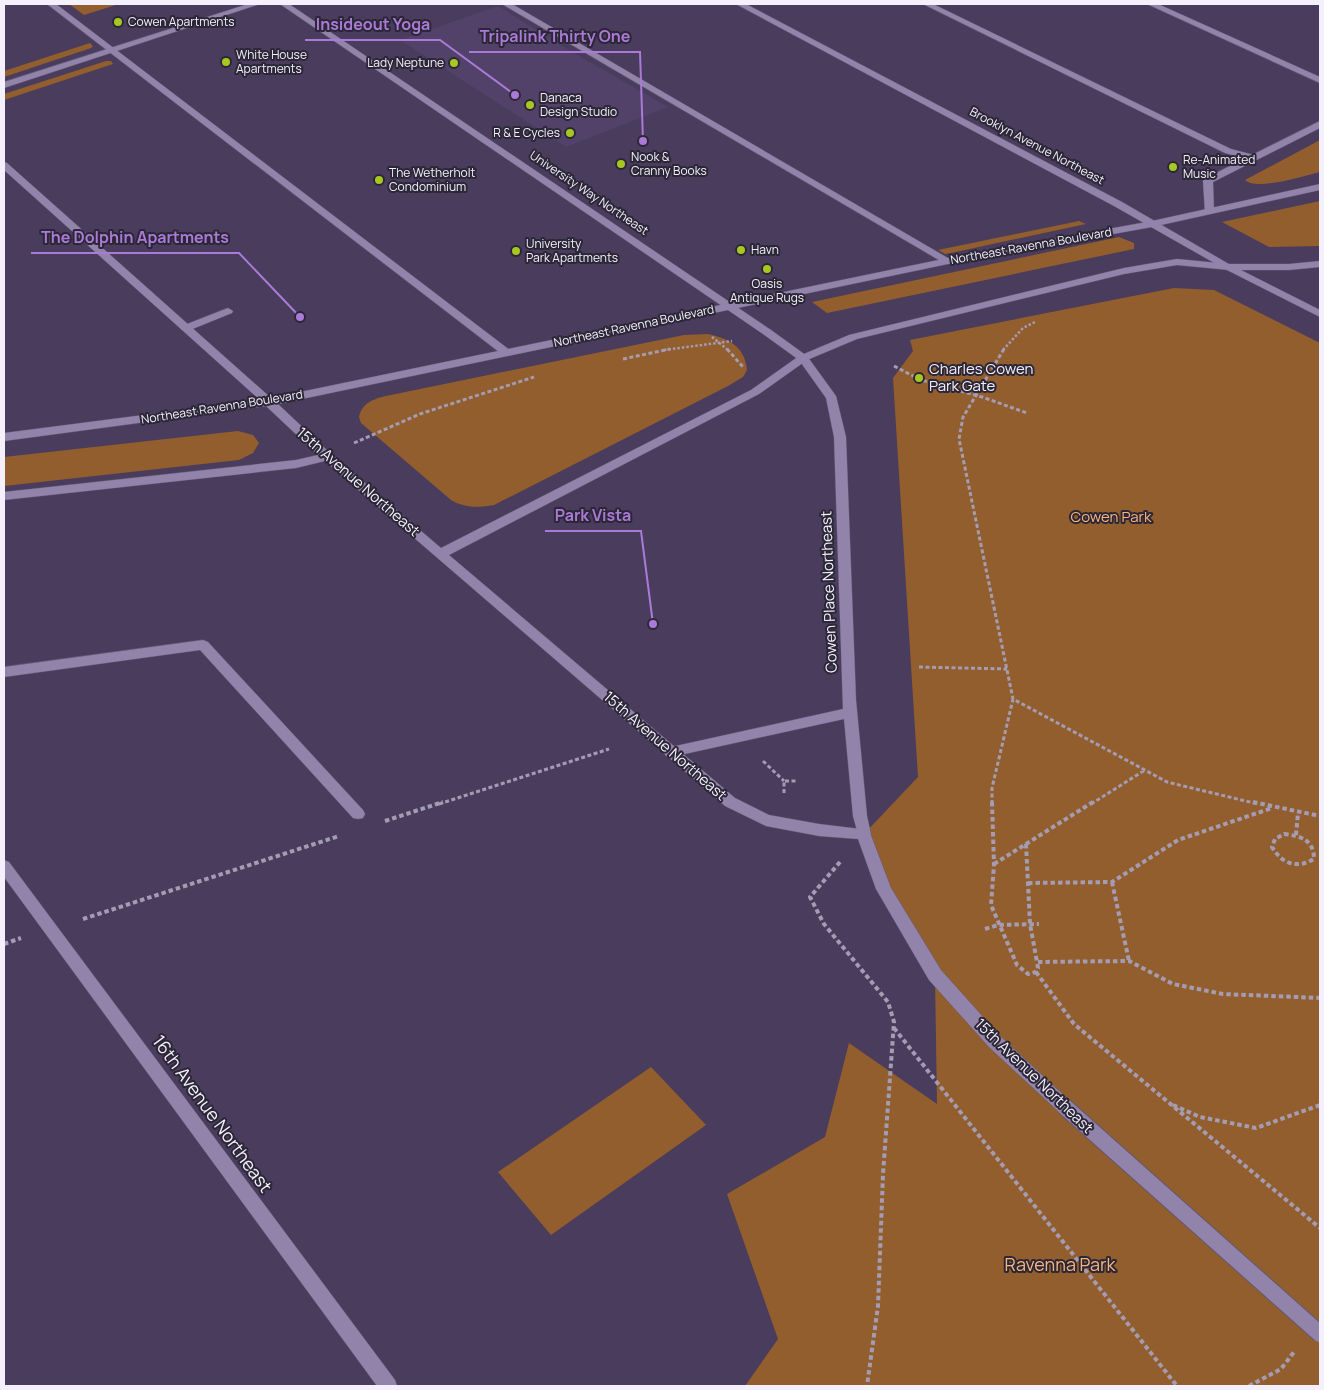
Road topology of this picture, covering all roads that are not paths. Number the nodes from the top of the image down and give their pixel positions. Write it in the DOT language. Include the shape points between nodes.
graph roads {
  1 [pos="51,4"];
  2 [pos="256,4"];
  3 [pos="284,4"];
  4 [pos="506,4"];
  5 [pos="740,4"];
  6 [pos="927,4"];
  7 [pos="1151,4"];
  8 [pos="111,50"];
  9 [pos="1320,80"];
  10 [pos="4,86"];
  11 [pos="1320,124"];
  12 [pos="1251,157"];
  13 [pos="4,165"];
  14 [pos="1320,187"];
  15 [pos="1209,210"];
  16 [pos="1152,224"];
  17 [pos="948,261"];
  18 [pos="1320,264"];
  19 [pos="1229,267"];
  20 [pos="732,306"];
  21 [pos="228,311"];
  22 [pos="1320,314"];
  23 [pos="186,328"];
  24 [pos="507,353"];
  25 [pos="802,358"];
  26 [pos="269,402"];
  27 [pos="4,437"];
  28 [pos="327,457"];
  29 [pos="4,496"];
  30 [pos="440,554"];
  31 [pos="4,672"];
  32 [pos="850,713"];
  33 [pos="670,752"];
  34 [pos="358,814"];
  35 [pos="864,834"];
  36 [pos="4,866"];
  37 [pos="1320,1334"];
  38 [pos="388,1386"];
  1 -- 8 [label="main road"];
  2 -- 8 [label="main road"];
  3 -- 20 [label="main road, University Way Northeast"];
  4 -- 17 [label="main road"];
  5 -- 16 [label="main road, Brooklyn Avenue Northeast"];
  6 -- 12 [label="main road" via="1228,152"];
  7 -- 9 [label="main road"];
  8 -- 10 [label="main road"];
  8 -- 24 [label="main road"];
  11 -- 12 [label="main road"];
  12 -- 15 [label="main road" via="1208,181"];
  13 -- 23 [label="main road, 15th Avenue Northeast"];
  14 -- 15 [label="main road, Northeast Ravenna Boulevard"];
  15 -- 16 [label="main road, Northeast Ravenna Boulevard"];
  16 -- 17 [label="main road, Northeast Ravenna Boulevard"];
  16 -- 19 [label="main road, Brooklyn Avenue Northeast"];
  17 -- 20 [label="main road, Northeast Ravenna Boulevard"];
  18 -- 19 [label="main road"];
  19 -- 22 [label="main road, Brooklyn Avenue Northeast"];
  19 -- 25 [label="main road" via="1177,262 1124,271 884,328"];
  20 -- 24 [label="main road, Northeast Ravenna Boulevard"];
  20 -- 25 [label="main road, University Way Northeast"];
  21 -- 23 [label="main road"];
  23 -- 26 [label="main road, 15th Avenue Northeast"];
  24 -- 26 [label="main road, Northeast Ravenna Boulevard"];
  25 -- 30 [label="main road" via="755,392"];
  25 -- 32 [label="main road, Cowen Place Northeast" via="832,398 840,437"];
  26 -- 27 [label="main road, Northeast Ravenna Boulevard"];
  26 -- 28 [label="main road, 15th Avenue Northeast"];
  28 -- 29 [label="main road" via="289,465"];
  28 -- 30 [label="main road, 15th Avenue Northeast"];
  30 -- 33 [label="main road, 15th Avenue Northeast"];
  31 -- 34 [label="main road" via="203,645"];
  32 -- 33 [label="main road"];
  32 -- 35 [label="main road, Cowen Place Northeast"];
  33 -- 35 [label="main road, 15th Avenue Northeast" via="730,802 766,820"];
  35 -- 37 [label="main road, 15th Avenue Northeast, bridge" via="884,889 918,949 935,975 995,1042"];
  36 -- 38 [label="main road, 16th Avenue Northeast"];
}
